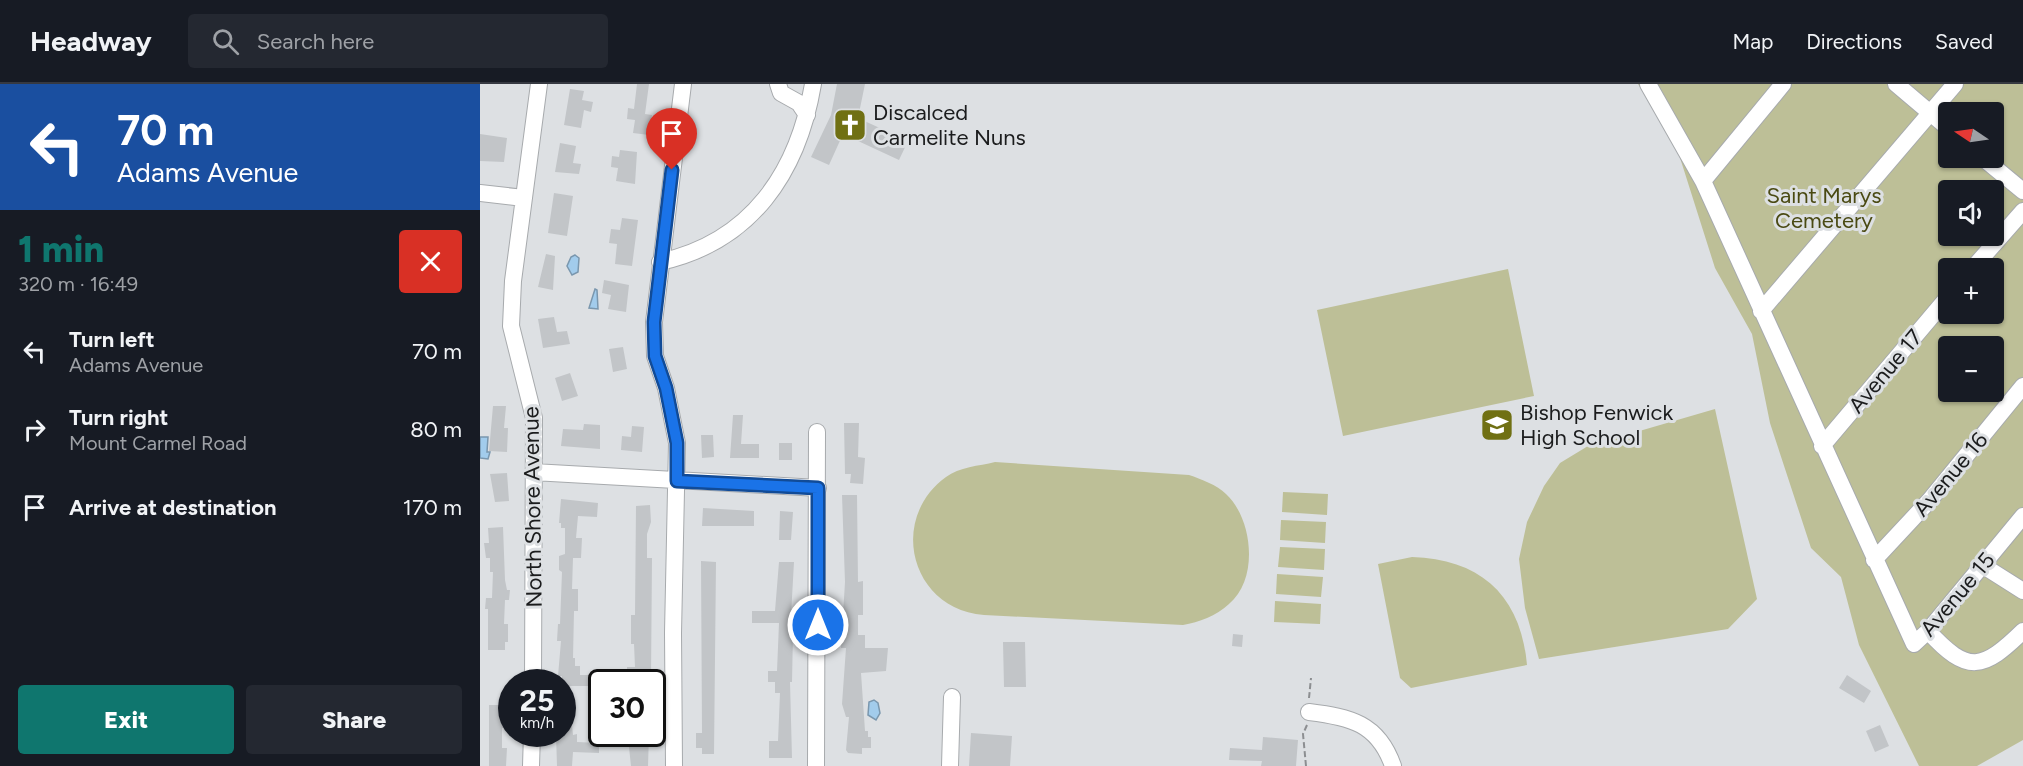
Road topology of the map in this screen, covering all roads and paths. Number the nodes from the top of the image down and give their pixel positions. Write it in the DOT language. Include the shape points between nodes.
graph roads {
  1 [pos="539,84"];
  2 [pos="683,84"];
  3 [pos="778,84"];
  4 [pos="813,84"];
  5 [pos="1648,84"];
  6 [pos="1783,84"];
  7 [pos="1896,84"];
  8 [pos="1955,84"];
  9 [pos="1931,113"];
  10 [pos="807,115"];
  11 [pos="1938,119"];
  12 [pos="1995,168"];
  13 [pos="1703,181"];
  14 [pos="2023,191"];
  15 [pos="480,193"];
  16 [pos="524,198"];
  17 [pos="2023,211"];
  18 [pos="1982,258"];
  19 [pos="660,262"];
  20 [pos="1938,309"];
  21 [pos="1761,311"];
  22 [pos="2023,386"];
  23 [pos="817,432"];
  24 [pos="1822,446"];
  25 [pos="533,472"];
  26 [pos="677,481"];
  27 [pos="818,488"];
  28 [pos="2023,516"];
  29 [pos="1874,561"];
  30 [pos="1982,565"];
  31 [pos="2023,591"];
  32 [pos="1928,631"];
  33 [pos="2023,631"];
  34 [pos="533,669"];
  35 [pos="1311,678"];
  36 [pos="952,698"];
  37 [pos="1309,712"];
  38 [pos="532,747"];
  39 [pos="531,766"];
  40 [pos="674,766"];
  41 [pos="816,766"];
  42 [pos="950,766"];
  43 [pos="1306,766"];
  44 [pos="1393,766"];
  1 -- 16 [label="street, North Shore Avenue"];
  2 -- 19 [label="street"];
  3 -- 10 [label="street" via="781,93 799,103"];
  4 -- 10 [label="street"];
  5 -- 13 [label="street"];
  6 -- 13 [label="street"];
  7 -- 9 [label="street"];
  8 -- 9 [label="street"];
  9 -- 11 [label="street"];
  9 -- 21 [label="street"];
  10 -- 19 [label="street" via="789,160 760,206 720,239 691,255"];
  12 -- 14 [label="street"];
  13 -- 21 [label="street"];
  15 -- 16 [label="street"];
  16 -- 25 [label="street, North Shore Avenue" via="511,326 534,418"];
  17 -- 18 [label="street"];
  19 -- 26 [label="street" via="655,356 677,443"];
  20 -- 24 [label="street, Avenue 17"];
  21 -- 24 [label="street"];
  22 -- 29 [label="street, Avenue 16"];
  23 -- 27 [label="street"];
  24 -- 29 [label="street"];
  25 -- 26 [label="street"];
  25 -- 34 [label="street, North Shore Avenue"];
  26 -- 27 [label="street"];
  26 -- 40 [label="street"];
  27 -- 41 [label="street"];
  28 -- 30 [label="street, Avenue 15"];
  29 -- 32 [label="street, Avenue 15" via="1914,644"];
  30 -- 31 [label="street"];
  30 -- 32 [label="street, Avenue 15"];
  32 -- 33 [label="street" via="1954,656 1972,663 1987,661"];
  35 -- 37 [label="path"];
  36 -- 42 [label="street"];
  37 -- 43 [label="path" via="1303,734"];
  37 -- 44 [label="street" via="1332,715 1365,727 1378,737"];
  38 -- 39 [label="street"];
}
